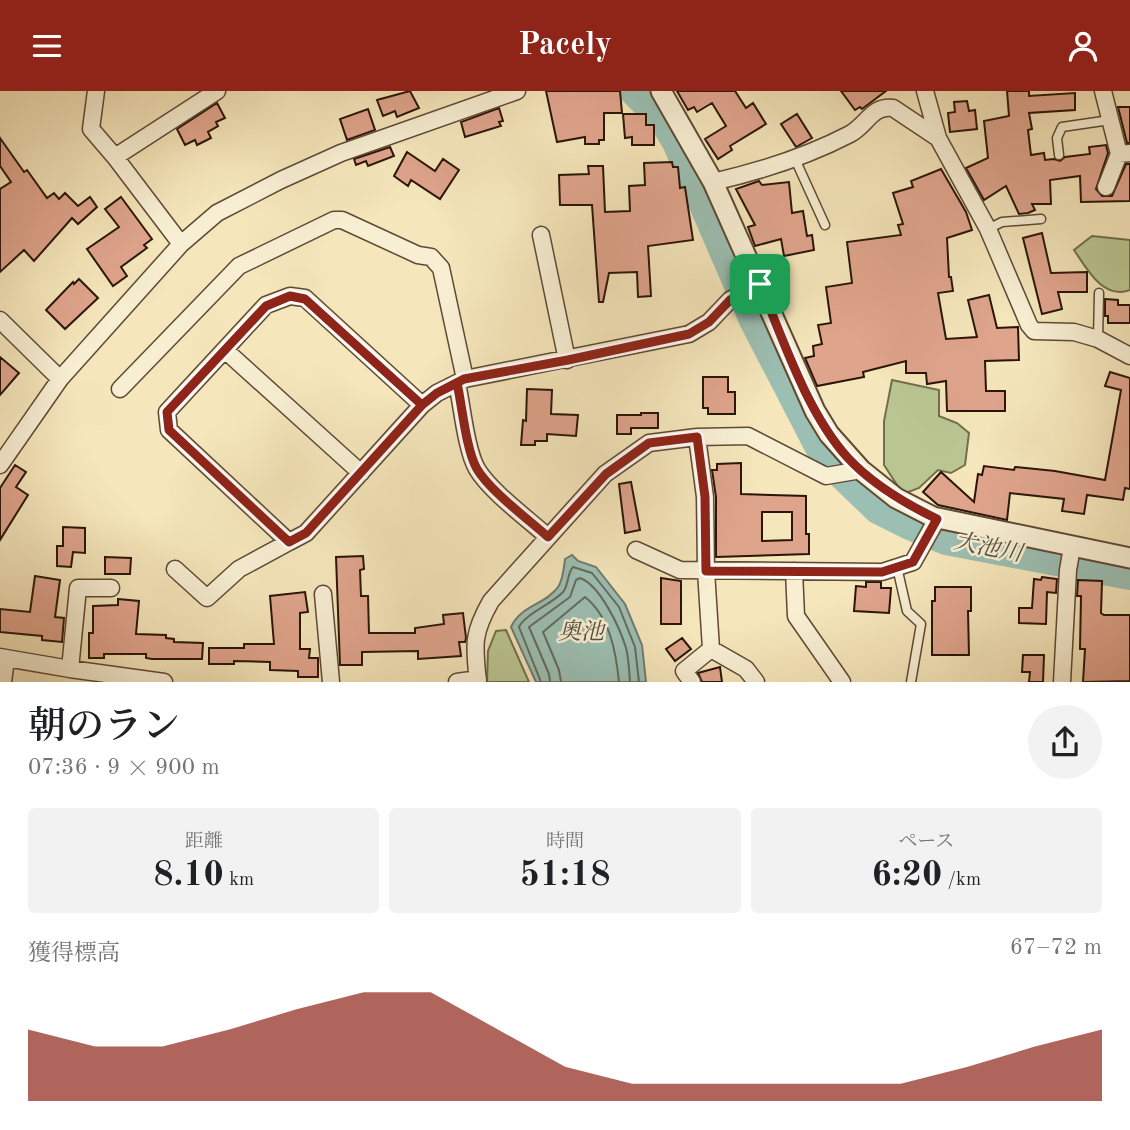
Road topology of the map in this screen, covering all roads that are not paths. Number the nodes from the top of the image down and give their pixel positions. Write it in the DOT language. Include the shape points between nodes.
graph roads {
  1 [pos="96,91"];
  2 [pos="217,91"];
  3 [pos="517,91"];
  4 [pos="662,91"];
  5 [pos="925,91"];
  6 [pos="1103,91"];
  7 [pos="1110,120"];
  8 [pos="938,138"];
  9 [pos="1124,154"];
  10 [pos="1059,155"];
  11 [pos="115,157"];
  12 [pos="795,159"];
  13 [pos="713,182"];
  14 [pos="1107,187"];
  15 [pos="1041,219"];
  16 [pos="825,225"];
  17 [pos="988,229"];
  18 [pos="541,235"];
  19 [pos="181,244"];
  20 [pos="754,287"];
  21 [pos="1099,293"];
  22 [pos="0,320"];
  23 [pos="1098,339"];
  24 [pos="226,351"];
  25 [pos="1130,356"];
  26 [pos="568,360"];
  27 [pos="60,379"];
  28 [pos="461,381"];
  29 [pos="120,389"];
  30 [pos="422,405"];
  31 [pos="697,437"];
  32 [pos="0,465"];
  33 [pos="856,471"];
  34 [pos="361,473"];
  35 [pos="937,519"];
  36 [pos="548,537"];
  37 [pos="289,542"];
  38 [pos="636,550"];
  39 [pos="1071,550"];
  40 [pos="1130,558"];
  41 [pos="897,567"];
  42 [pos="174,569"];
  43 [pos="706,571"];
  44 [pos="794,571"];
  45 [pos="111,588"];
  46 [pos="323,594"];
  47 [pos="711,649"];
  48 [pos="3,658"];
  49 [pos="70,669"];
  50 [pos="478,681"];
  51 [pos="3,682"];
  52 [pos="163,682"];
  53 [pos="331,682"];
  54 [pos="457,682"];
  55 [pos="692,682"];
  56 [pos="756,682"];
  57 [pos="842,682"];
  58 [pos="911,682"];
  59 [pos="1062,682"];
  1 -- 11 [label="street" via="90,129"];
  2 -- 11 [label="street"];
  3 -- 19 [label="street" via="341,153 281,180 217,213"];
  4 -- 13 [label="street"];
  5 -- 8 [label="street"];
  6 -- 7 [label="street"];
  7 -- 9 [label="street"];
  7 -- 10 [label="lane" via="1062,127 1057,138"];
  8 -- 12 [label="street" via="886,107 877,109 855,131"];
  8 -- 17 [label="street"];
  9 -- 14 [label="street"];
  11 -- 19 [label="street"];
  12 -- 13 [label="street"];
  12 -- 16 [label="lane"];
  13 -- 20 [label="street"];
  15 -- 17 [label="lane" via="1002,222"];
  17 -- 23 [label="street" via="1034,331 1073,332"];
  18 -- 26 [label="street"];
  19 -- 27 [label="street"];
  20 -- 26 [label="street" via="730,300 709,322 689,334"];
  20 -- 33 [label="street" via="815,411"];
  21 -- 23 [label="lane"];
  22 -- 27 [label="street"];
  23 -- 25 [label="street"];
  24 -- 30 [label="street" via="266,306 290,296 305,299"];
  24 -- 34 [label="street"];
  24 -- 37 [label="street" via="167,412 169,430"];
  26 -- 28 [label="street"];
  27 -- 32 [label="street"];
  28 -- 29 [label="street" via="441,268 431,257 334,220 239,266"];
  28 -- 30 [label="street"];
  28 -- 36 [label="street" via="477,469"];
  30 -- 34 [label="street"];
  31 -- 33 [label="street" via="748,436 827,476"];
  31 -- 36 [label="street" via="649,443 606,474"];
  31 -- 43 [label="street" via="705,497"];
  33 -- 35 [label="street"];
  34 -- 37 [label="street" via="306,533"];
  35 -- 39 [label="street"];
  35 -- 41 [label="street" via="913,562"];
  36 -- 50 [label="street" via="491,601 478,623 474,649"];
  37 -- 42 [label="street" via="239,569 208,598"];
  38 -- 43 [label="street" via="680,570"];
  39 -- 40 [label="street"];
  39 -- 59 [label="street"];
  41 -- 44 [label="street" via="882,572"];
  41 -- 58 [label="lane" via="907,611 921,624"];
  43 -- 44 [label="street"];
  43 -- 47 [label="street"];
  44 -- 57 [label="street" via="796,616"];
  45 -- 49 [label="street" via="78,588"];
  46 -- 53 [label="street"];
  47 -- 55 [label="street" via="684,671"];
  47 -- 56 [label="street" via="746,669"];
  48 -- 49 [label="street"];
  48 -- 51 [label="street"];
  49 -- 52 [label="street"];
  50 -- 54 [label="street"];
}
